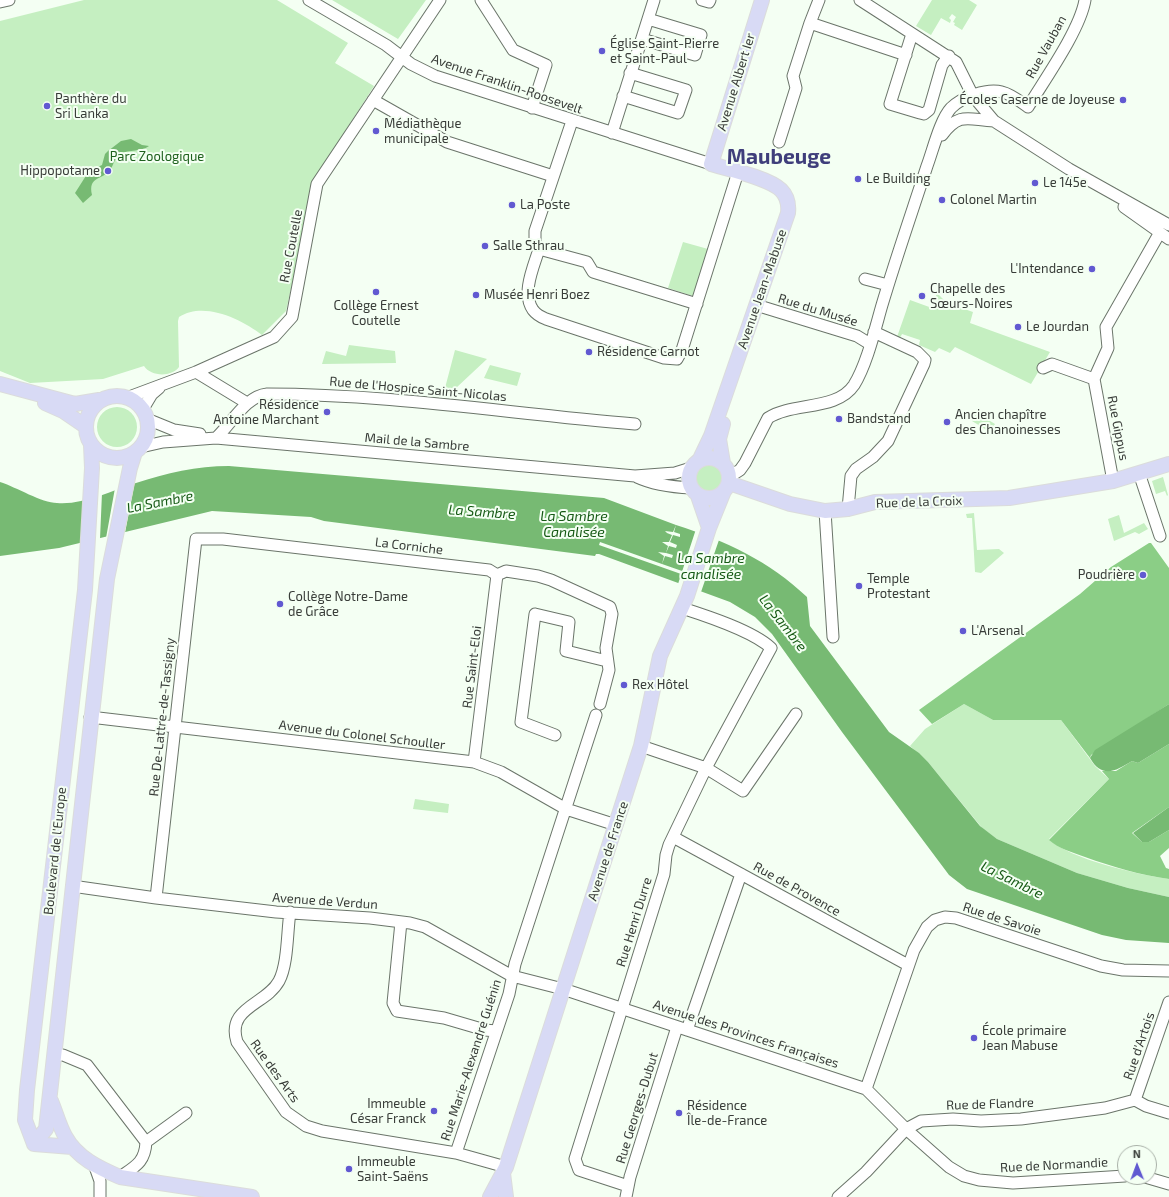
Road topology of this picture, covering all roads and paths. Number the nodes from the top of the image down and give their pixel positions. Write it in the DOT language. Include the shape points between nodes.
graph roads {
  1 [pos="9,0"];
  2 [pos="309,0"];
  3 [pos="440,0"];
  4 [pos="481,0"];
  5 [pos="654,0"];
  6 [pos="702,0"];
  7 [pos="710,0"];
  8 [pos="762,0"];
  9 [pos="819,0"];
  10 [pos="860,0"];
  11 [pos="1085,0"];
  12 [pos="0,2"];
  13 [pos="648,19"];
  14 [pos="810,23"];
  15 [pos="912,34"];
  16 [pos="642,39"];
  17 [pos="906,55"];
  18 [pos="949,56"];
  19 [pos="402,57"];
  20 [pos="630,73"];
  21 [pos="623,96"];
  22 [pos="973,96"];
  23 [pos="373,100"];
  24 [pos="532,108"];
  25 [pos="572,121"];
  26 [pos="994,121"];
  27 [pos="612,133"];
  28 [pos="779,142"];
  29 [pos="935,145"];
  30 [pos="711,164"];
  31 [pos="1069,169"];
  32 [pos="738,172"];
  33 [pos="553,176"];
  34 [pos="1169,225"];
  35 [pos="1164,236"];
  36 [pos="539,249"];
  37 [pos="865,278"];
  38 [pos="888,285"];
  39 [pos="697,304"];
  40 [pos="756,305"];
  41 [pos="874,332"];
  42 [pos="744,342"];
  43 [pos="870,344"];
  44 [pos="1044,368"];
  45 [pos="196,372"];
  46 [pos="1094,379"];
  47 [pos="0,384"];
  48 [pos="161,386"];
  49 [pos="18,390"];
  50 [pos="129,397"];
  51 [pos="99,400"];
  52 [pos="247,403"];
  53 [pos="145,414"];
  54 [pos="635,424"];
  55 [pos="85,426"];
  56 [pos="216,438"];
  57 [pos="92,445"];
  58 [pos="138,450"];
  59 [pos="723,463"];
  60 [pos="695,464"];
  61 [pos="1169,464"];
  62 [pos="1139,473"];
  63 [pos="635,476"];
  64 [pos="1113,481"];
  65 [pos="727,484"];
  66 [pos="695,492"];
  67 [pos="848,509"];
  68 [pos="825,511"];
  69 [pos="708,530"];
  70 [pos="1160,536"];
  71 [pos="196,539"];
  72 [pos="497,575"];
  73 [pos="682,608"];
  74 [pos="833,637"];
  75 [pos="608,661"];
  76 [pos="600,704"];
  77 [pos="796,714"];
  78 [pos="596,715"];
  79 [pos="90,718"];
  80 [pos="175,728"];
  81 [pos="555,735"];
  82 [pos="641,746"];
  83 [pos="474,762"];
  84 [pos="706,768"];
  85 [pos="566,809"];
  86 [pos="616,825"];
  87 [pos="673,837"];
  88 [pos="741,874"];
  89 [pos="72,886"];
  90 [pos="156,898"];
  91 [pos="290,912"];
  92 [pos="401,922"];
  93 [pos="908,965"];
  94 [pos="1169,971"];
  95 [pos="512,976"];
  96 [pos="563,989"];
  97 [pos="1169,1002"];
  98 [pos="622,1009"];
  99 [pos="682,1029"];
  100 [pos="496,1031"];
  101 [pos="54,1055"];
  102 [pos="866,1089"];
  103 [pos="1135,1100"];
  104 [pos="51,1102"];
  105 [pos="186,1112"];
  106 [pos="1169,1113"];
  107 [pos="906,1129"];
  108 [pos="146,1142"];
  109 [pos="34,1144"];
  110 [pos="72,1146"];
  111 [pos="456,1153"];
  112 [pos="94,1164"];
  113 [pos="504,1170"];
  114 [pos="120,1176"];
  115 [pos="1117,1176"];
  116 [pos="1157,1180"];
  117 [pos="1169,1184"];
  118 [pos="627,1192"];
  119 [pos="100,1197"];
  120 [pos="252,1197"];
  121 [pos="490,1197"];
  122 [pos="506,1197"];
  123 [pos="838,1197"];
  1 -- 12 [label="street"];
  2 -- 19 [label="street, Avenue Franklin-Roosevelt"];
  3 -- 19 [label="street, Rue Coutelle"];
  4 -- 24 [label="street" via="513,50 546,65"];
  5 -- 13 [label="street"];
  6 -- 7 [label="street"];
  8 -- 30 [label="main road, Avenue Albert Ier"];
  9 -- 14 [label="street"];
  10 -- 15 [label="street"];
  11 -- 22 [label="street, Rue Vauban" via="1068,39 1028,107 1002,92 991,91"];
  13 -- 16 [label="street"];
  13 -- 16 [label="street" via="701,35 695,55"];
  14 -- 17 [label="street"];
  14 -- 28 [label="street" via="793,76 796,88"];
  15 -- 17 [label="street"];
  15 -- 18 [label="street"];
  16 -- 20 [label="street"];
  17 -- 18 [label="street" via="890,104 924,114 929,110 942,65"];
  18 -- 22 [label="street" via="956,62"];
  19 -- 23 [label="street, Rue Coutelle"];
  19 -- 24 [label="street, Avenue Franklin-Roosevelt" via="435,76"];
  20 -- 21 [label="street"];
  20 -- 21 [label="street" via="686,90 678,113"];
  21 -- 27 [label="street"];
  22 -- 26 [label="street"];
  22 -- 29 [label="street" via="960,101 950,109"];
  23 -- 33 [label="street" via="447,142"];
  23 -- 45 [label="street, Rue Coutelle" via="317,184 292,317 274,337"];
  24 -- 25 [label="street, Avenue Franklin-Roosevelt"];
  25 -- 27 [label="street, Avenue Franklin-Roosevelt"];
  25 -- 33 [label="street"];
  26 -- 29 [label="street" via="959,119 950,123"];
  26 -- 31 [label="street"];
  27 -- 30 [label="street, Avenue Franklin-Roosevelt"];
  29 -- 38 [label="street"];
  30 -- 32 [label="main road, Avenue Jean-Mabuse"];
  31 -- 34 [label="street"];
  31 -- 35 [label="street"];
  32 -- 39 [label="street"];
  32 -- 40 [label="main road, Avenue Jean-Mabuse" via="780,189 788,200 789,207"];
  33 -- 36 [label="street" via="535,231 535,242"];
  35 -- 46 [label="street" via="1106,327 1108,348"];
  36 -- 39 [label="street" via="587,262 593,272"];
  36 -- 39 [label="street" via="530,279 530,303 534,311 546,319 664,358 677,359"];
  37 -- 38 [label="street"];
  38 -- 41 [label="street"];
  40 -- 42 [label="main road, Avenue Jean-Mabuse"];
  40 -- 43 [label="street, Rue du Musée" via="857,336"];
  41 -- 43 [label="street"];
  41 -- 67 [label="street" via="918,352 925,360 888,441 851,476"];
  42 -- 59 [label="main road" via="719,439"];
  42 -- 60 [label="main road, Avenue Jean-Mabuse" via="711,436"];
  43 -- 65 [label="street" via="852,388 826,403 793,408 768,418 740,470"];
  44 -- 46 [label="street" via="1052,364"];
  45 -- 48 [label="street, Rue Coutelle"];
  45 -- 52 [label="street"];
  46 -- 64 [label="street, Rue Gippus"];
  47 -- 49 [label="main road"];
  48 -- 50 [label="street, Rue Coutelle"];
  48 -- 53 [label="street" via="152,394"];
  49 -- 51 [label="main road" via="75,404"];
  49 -- 55 [label="main road" via="63,411"];
  50 -- 51 [label="main road" via="119,395"];
  50 -- 53 [label="main road"];
  51 -- 55 [label="main road" via="87,416"];
  52 -- 54 [label="street, Rue de l'Hospice Saint-Nicolas" via="253,397 267,394 366,397"];
  52 -- 56 [label="street, Rue de l'Hospice Saint-Nicolas"];
  53 -- 56 [label="street" via="174,430"];
  53 -- 58 [label="main road" via="147,434"];
  55 -- 57 [label="main road"];
  56 -- 58 [label="street, Mail de la Sambre" via="163,442"];
  56 -- 63 [label="street, Mail de la Sambre"];
  57 -- 58 [label="main road" via="105,456 114,458 124,457"];
  57 -- 109 [label="main road, Boulevard de l'Europe" via="88,557 27,1090 25,1120"];
  58 -- 79 [label="main road" via="130,468 106,579"];
  59 -- 60 [label="main road" via="712,458"];
  59 -- 65 [label="main road"];
  60 -- 63 [label="street, Mail de la Sambre" via="675,473"];
  60 -- 66 [label="main road" via="688,482"];
  61 -- 62 [label="main road, Rue de la Croix"];
  62 -- 64 [label="main road, Rue de la Croix"];
  62 -- 70 [label="street"];
  63 -- 66 [label="street"];
  64 -- 67 [label="main road, Rue de la Croix" via="1009,498 875,502"];
  65 -- 66 [label="main road" via="712,498"];
  65 -- 68 [label="main road, Rue de la Croix" via="790,504"];
  65 -- 69 [label="main road, Avenue de France"];
  66 -- 69 [label="main road"];
  67 -- 68 [label="main road, Rue de la Croix"];
  68 -- 74 [label="street"];
  69 -- 73 [label="main road, Avenue de France"];
  71 -- 72 [label="street, La Corniche" via="223,539 370,555 490,570"];
  71 -- 80 [label="street, Rue De-Lattre-de-Tassigny"];
  72 -- 75 [label="street, La Corniche" via="506,571 538,576 610,607 612,614 606,648"];
  72 -- 83 [label="street, Rue Saint-Eloi"];
  73 -- 82 [label="main road, Avenue de France" via="660,656"];
  73 -- 84 [label="street, Rue Henri Durre" via="758,638 771,648"];
  75 -- 76 [label="street" via="609,670"];
  75 -- 81 [label="street" via="566,650 569,622 535,614 521,722"];
  77 -- 84 [label="street" via="743,791"];
  78 -- 85 [label="street, Rue Marie-Alexandre Guénin"];
  79 -- 80 [label="street, Avenue du Colonel Schouller"];
  79 -- 89 [label="main road"];
  80 -- 83 [label="street, Avenue du Colonel Schouller"];
  80 -- 90 [label="street, Rue De-Lattre-de-Tassigny"];
  82 -- 84 [label="street"];
  82 -- 86 [label="main road, Avenue de France"];
  83 -- 85 [label="street, Avenue du Colonel Schouller" via="501,772"];
  84 -- 87 [label="street, Rue Henri Durre"];
  85 -- 86 [label="street, Avenue du Colonel Schouller"];
  85 -- 95 [label="street, Rue Marie-Alexandre Guénin"];
  86 -- 96 [label="main road, Avenue de France"];
  87 -- 88 [label="street, Rue de Provence"];
  87 -- 98 [label="street, Rue Henri Durre"];
  88 -- 93 [label="street, Rue de Provence"];
  88 -- 99 [label="street, Rue Georges-Dubut"];
  89 -- 90 [label="street, Avenue de Verdun"];
  89 -- 101 [label="main road"];
  90 -- 91 [label="street, Avenue de Verdun"];
  91 -- 92 [label="street, Avenue de Verdun"];
  91 -- 111 [label="street, Rue des Arts" via="283,968 278,982 240,1015 234,1028 237,1042 251,1064 286,1112 306,1126 322,1131"];
  92 -- 95 [label="street, Avenue de Verdun" via="425,927"];
  92 -- 100 [label="street" via="394,1007 401,1012 444,1018"];
  93 -- 94 [label="street, Rue de Savoie" via="927,927 935,920 945,917 956,918 1101,966 1123,970"];
  93 -- 102 [label="street, Rue de Savoie"];
  95 -- 96 [label="street, Avenue de Verdun"];
  95 -- 100 [label="street, Rue Marie-Alexandre Guénin" via="509,994"];
  96 -- 98 [label="street, Avenue des Provinces Françaises"];
  96 -- 113 [label="main road, Avenue de France"];
  97 -- 103 [label="street, Rue d'Artois"];
  98 -- 99 [label="street, Avenue des Provinces Françaises"];
  98 -- 118 [label="street, Rue Henri Durre" via="575,1159 579,1170"];
  99 -- 102 [label="street, Avenue des Provinces Françaises"];
  99 -- 118 [label="street, Rue Georges-Dubut"];
  100 -- 111 [label="street, Rue Marie-Alexandre Guénin"];
  101 -- 104 [label="main road"];
  101 -- 108 [label="street" via="63,1055 87,1065"];
  102 -- 107 [label="street, Avenue des Provinces Françaises"];
  103 -- 106 [label="street"];
  103 -- 107 [label="street, Rue de Flandre" via="1105,1108 1021,1119 920,1121"];
  104 -- 109 [label="main road" via="46,1129"];
  104 -- 110 [label="main road" via="61,1129"];
  105 -- 108 [label="street"];
  107 -- 115 [label="street, Rue de Normandie" via="949,1167 964,1176 979,1180 1013,1183"];
  107 -- 123 [label="street, Rue de Flandre" via="866,1172"];
  108 -- 114 [label="street" via="144,1155 139,1163"];
  109 -- 110 [label="main road"];
  110 -- 112 [label="main road"];
  111 -- 113 [label="street, Rue des Arts"];
  112 -- 114 [label="main road"];
  112 -- 119 [label="street" via="100,1181"];
  113 -- 121 [label="main road"];
  113 -- 122 [label="main road"];
  114 -- 120 [label="main road"];
  116 -- 117 [label="street"];
}
